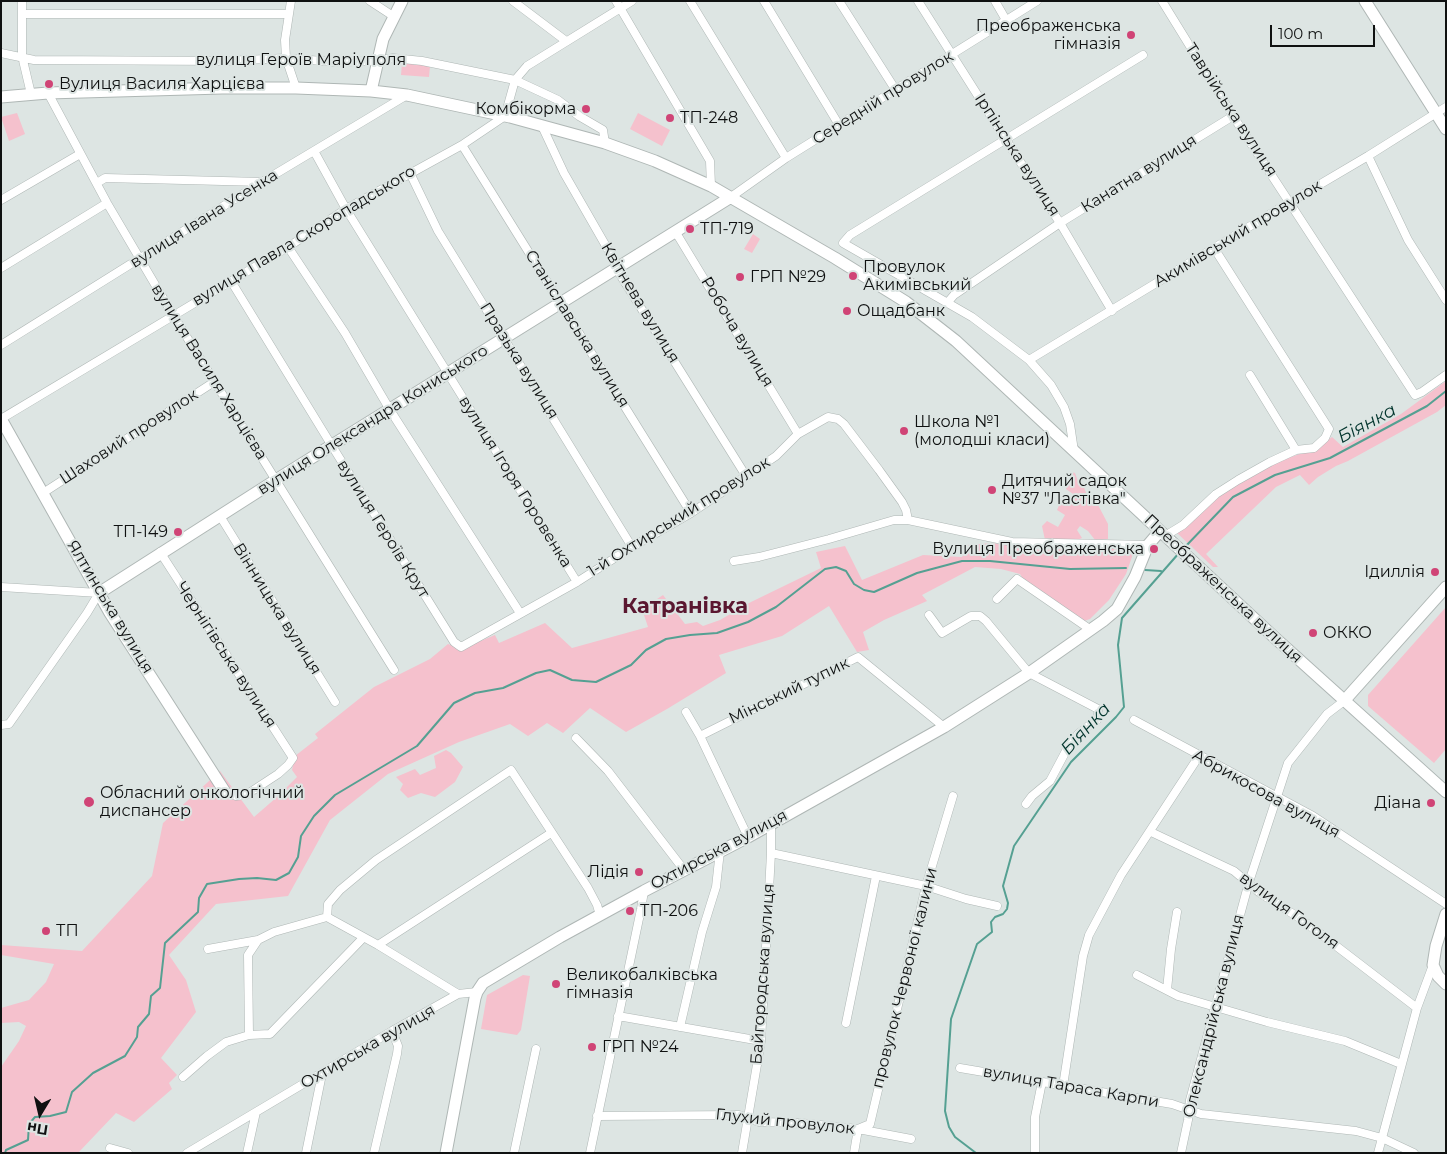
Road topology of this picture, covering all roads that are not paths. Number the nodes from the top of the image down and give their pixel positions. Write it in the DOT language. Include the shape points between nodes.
graph roads {
  1 [pos="22,1"];
  2 [pos="291,1"];
  3 [pos="370,1"];
  4 [pos="402,1"];
  5 [pos="513,1"];
  6 [pos="632,1"];
  7 [pos="690,1"];
  8 [pos="764,1"];
  9 [pos="839,1"];
  10 [pos="918,1"];
  11 [pos="995,1"];
  12 [pos="1037,1"];
  13 [pos="1162,1"];
  14 [pos="1365,1"];
  15 [pos="618,5"];
  16 [pos="22,14"];
  17 [pos="289,14"];
  18 [pos="393,16"];
  19 [pos="1006,20"];
  20 [pos="566,41"];
  21 [pos="1,53"];
  22 [pos="952,55"];
  23 [pos="1143,55"];
  24 [pos="22,56"];
  25 [pos="286,58"];
  26 [pos="377,61"];
  27 [pos="515,80"];
  28 [pos="296,88"];
  29 [pos="895,89"];
  30 [pos="371,91"];
  31 [pos="48,93"];
  32 [pos="31,94"];
  33 [pos="407,94"];
  34 [pos="1,97"];
  35 [pos="1441,110"];
  36 [pos="505,116"];
  37 [pos="1233,116"];
  38 [pos="840,124"];
  39 [pos="542,126"];
  40 [pos="1446,129"];
  41 [pos="1006,140"];
  42 [pos="605,143"];
  43 [pos="462,145"];
  44 [pos="314,151"];
  45 [pos="80,154"];
  46 [pos="1368,156"];
  47 [pos="786,158"];
  48 [pos="410,173"];
  49 [pos="262,182"];
  50 [pos="97,183"];
  51 [pos="711,186"];
  52 [pos="731,197"];
  53 [pos="1,200"];
  54 [pos="1290,202"];
  55 [pos="107,203"];
  56 [pos="346,209"];
  57 [pos="1060,223"];
  58 [pos="675,231"];
  59 [pos="288,247"];
  60 [pos="1214,248"];
  61 [pos="140,259"];
  62 [pos="1,268"];
  63 [pos="616,268"];
  64 [pos="231,281"];
  65 [pos="1446,300"];
  66 [pos="561,302"];
  67 [pos="948,302"];
  68 [pos="1112,311"];
  69 [pos="173,315"];
  70 [pos="505,337"];
  71 [pos="1,345"];
  72 [pos="1029,360"];
  73 [pos="447,374"];
  74 [pos="1250,375"];
  75 [pos="1446,375"];
  76 [pos="214,382"];
  77 [pos="390,410"];
  78 [pos="1,419"];
  79 [pos="798,434"];
  80 [pos="332,446"];
  81 [pos="1074,450"];
  82 [pos="1296,450"];
  83 [pos="746,476"];
  84 [pos="276,480"];
  85 [pos="43,493"];
  86 [pos="690,513"];
  87 [pos="220,516"];
  88 [pos="908,520"];
  89 [pos="1165,537"];
  90 [pos="1148,545"];
  91 [pos="632,547"];
  92 [pos="160,552"];
  93 [pos="734,562"];
  94 [pos="577,582"];
  95 [pos="1,587"];
  96 [pos="1446,587"];
  97 [pos="99,593"];
  98 [pos="996,599"];
  99 [pos="520,613"];
  100 [pos="929,615"];
  101 [pos="1091,630"];
  102 [pos="461,647"];
  103 [pos="394,670"];
  104 [pos="1029,672"];
  105 [pos="1344,700"];
  106 [pos="335,702"];
  107 [pos="686,712"];
  108 [pos="1134,720"];
  109 [pos="1,725"];
  110 [pos="944,727"];
  111 [pos="700,736"];
  112 [pos="576,738"];
  113 [pos="1199,756"];
  114 [pos="225,792"];
  115 [pos="1446,792"];
  116 [pos="953,796"];
  117 [pos="1276,796"];
  118 [pos="1026,804"];
  119 [pos="770,824"];
  120 [pos="1151,832"];
  121 [pos="551,833"];
  122 [pos="748,837"];
  123 [pos="720,850"];
  124 [pos="771,853"];
  125 [pos="684,870"];
  126 [pos="876,876"];
  127 [pos="1249,882"];
  128 [pos="926,886"];
  129 [pos="644,891"];
  130 [pos="1446,904"];
  131 [pos="997,906"];
  132 [pos="1177,912"];
  133 [pos="1446,914"];
  134 [pos="600,915"];
  135 [pos="327,917"];
  136 [pos="363,938"];
  137 [pos="258,940"];
  138 [pos="378,944"];
  139 [pos="208,949"];
  140 [pos="1433,965"];
  141 [pos="1137,975"];
  142 [pos="1446,984"];
  143 [pos="1167,990"];
  144 [pos="476,992"];
  145 [pos="458,994"];
  146 [pos="1215,1008"];
  147 [pos="1417,1008"];
  148 [pos="618,1016"];
  149 [pos="846,1023"];
  150 [pos="680,1027"];
  151 [pos="392,1031"];
  152 [pos="249,1034"];
  153 [pos="761,1041"];
  154 [pos="536,1049"];
  155 [pos="1401,1064"];
  156 [pos="960,1068"];
  157 [pos="322,1074"];
  158 [pos="183,1076"];
  159 [pos="1042,1082"];
  160 [pos="1062,1086"];
  161 [pos="1189,1110"];
  162 [pos="256,1112"];
  163 [pos="597,1116"];
  164 [pos="748,1118"];
  165 [pos="858,1129"];
  166 [pos="1382,1138"];
  167 [pos="911,1139"];
  168 [pos="110,1148"];
  169 [pos="128,1153"];
  170 [pos="187,1153"];
  171 [pos="247,1153"];
  172 [pos="306,1153"];
  173 [pos="374,1153"];
  174 [pos="446,1153"];
  175 [pos="514,1153"];
  176 [pos="590,1153"];
  177 [pos="742,1153"];
  178 [pos="854,1153"];
  179 [pos="1036,1153"];
  180 [pos="1181,1153"];
  181 [pos="1378,1153"];
  182 [pos="1414,1153"];
  1 -- 16 [label="street"];
  2 -- 17 [label="street"];
  3 -- 18 [label="street"];
  4 -- 18 [label="street"];
  5 -- 20 [label="street"];
  6 -- 15 [label="street"];
  7 -- 47 [label="street"];
  8 -- 38 [label="street"];
  9 -- 29 [label="street"];
  10 -- 22 [label="street, Ірпінська вулиця"];
  11 -- 19 [label="street"];
  12 -- 19 [label="street, Середній провулок"];
  13 -- 37 [label="street, Таврійська вулиця"];
  14 -- 35 [label="street"];
  15 -- 20 [label="street"];
  15 -- 51 [label="street" via="710,161"];
  16 -- 17 [label="street"];
  16 -- 24 [label="street"];
  17 -- 25 [label="street"];
  18 -- 26 [label="street"];
  19 -- 22 [label="street, Середній провулок"];
  20 -- 27 [label="street" via="527,66"];
  21 -- 24 [label="street, вулиця Героїв Маріуполя"];
  22 -- 29 [label="street, Середній провулок"];
  22 -- 41 [label="street, Ірпінська вулиця"];
  23 -- 41 [label="street"];
  24 -- 25 [label="street, вулиця Героїв Маріуполя" via="34,60"];
  24 -- 32 [label="street"];
  25 -- 26 [label="street, вулиця Героїв Маріуполя"];
  25 -- 28 [label="street"];
  26 -- 27 [label="street, вулиця Героїв Маріуполя" via="393,58 422,61"];
  26 -- 30 [label="street"];
  27 -- 36 [label="street"];
  27 -- 42 [label="street, вулиця Героїв Маріуполя" via="558,100 603,130"];
  28 -- 30 [label="street, вулиця Героїв Маріуполя"];
  28 -- 31 [label="street, вулиця Героїв Маріуполя"];
  29 -- 38 [label="street, Середній провулок"];
  30 -- 33 [label="street, вулиця Героїв Маріуполя"];
  31 -- 32 [label="street, вулиця Героїв Маріуполя"];
  31 -- 45 [label="street, вулиця Василя Харцієва"];
  32 -- 34 [label="street, вулиця Героїв Маріуполя"];
  33 -- 36 [label="street, вулиця Героїв Маріуполя"];
  33 -- 44 [label="street, вулиця Івана Усенка"];
  35 -- 40 [label="street"];
  35 -- 46 [label="street, Акимівський провулок"];
  36 -- 39 [label="street, вулиця Героїв Маріуполя"];
  36 -- 43 [label="street, вулиця Павла Скоропадського"];
  37 -- 54 [label="street, Таврійська вулиця"];
  37 -- 57 [label="street, Канатна вулиця"];
  38 -- 47 [label="street, Середній провулок"];
  39 -- 42 [label="street, вулиця Героїв Маріуполя"];
  39 -- 63 [label="street, Квітнева вулиця"];
  41 -- 57 [label="street, Ірпінська вулиця"];
  41 -- 67 [label="street" via="850,235 843,243"];
  42 -- 51 [label="street, вулиця Героїв Маріуполя"];
  43 -- 48 [label="street, вулиця Павла Скоропадського"];
  43 -- 66 [label="street, Станіславська вулиця"];
  44 -- 49 [label="street, вулиця Івана Усенка"];
  44 -- 56 [label="street, вулиця Ігоря Горовенка"];
  45 -- 50 [label="street, вулиця Василя Харцієва"];
  45 -- 53 [label="street"];
  46 -- 54 [label="street, Акимівський провулок"];
  46 -- 65 [label="street" via="1408,240"];
  47 -- 52 [label="street, Середній провулок"];
  48 -- 56 [label="street, вулиця Павла Скоропадського"];
  48 -- 70 [label="street, Празька вулиця" via="438,231"];
  49 -- 50 [label="street" via="106,178"];
  49 -- 61 [label="street, вулиця Івана Усенка"];
  50 -- 55 [label="street, вулиця Василя Харцієва"];
  51 -- 52 [label="street, вулиця Героїв Маріуполя"];
  52 -- 58 [label="street, вулиця Олександра Кониського"];
  52 -- 81 [label="street, Преображенська вулиця" via="906,302 963,347"];
  54 -- 60 [label="street, Акимівський провулок"];
  54 -- 75 [label="street, Таврійська вулиця" via="1415,395"];
  55 -- 61 [label="street, вулиця Василя Харцієва"];
  55 -- 62 [label="street"];
  56 -- 59 [label="street, вулиця Павла Скоропадського"];
  56 -- 73 [label="street, вулиця Ігоря Горовенка"];
  57 -- 67 [label="street, Канатна вулиця"];
  57 -- 68 [label="street, Ірпінська вулиця"];
  58 -- 63 [label="street, вулиця Олександра Кониського"];
  58 -- 79 [label="street, Робоча вулиця"];
  59 -- 64 [label="street, вулиця Павла Скоропадського"];
  59 -- 77 [label="street"];
  60 -- 68 [label="street, Акимівський провулок"];
  60 -- 82 [label="street" via="1329,429 1314,448"];
  61 -- 69 [label="street, вулиця Василя Харцієва"];
  61 -- 71 [label="street, вулиця Івана Усенка"];
  63 -- 66 [label="street, вулиця Олександра Кониського"];
  63 -- 83 [label="street, Квітнева вулиця"];
  64 -- 69 [label="street, вулиця Павла Скоропадського"];
  64 -- 80 [label="street, вулиця Героїв Крут"];
  66 -- 70 [label="street, вулиця Олександра Кониського"];
  66 -- 86 [label="street, Станіславська вулиця"];
  67 -- 72 [label="street"];
  68 -- 72 [label="street, Акимівський провулок"];
  69 -- 76 [label="street, вулиця Василя Харцієва"];
  69 -- 78 [label="street, вулиця Павла Скоропадського"];
  70 -- 73 [label="street, вулиця Олександра Кониського"];
  70 -- 91 [label="street, Празька вулиця"];
  72 -- 81 [label="street" via="1051,385 1064,407"];
  73 -- 77 [label="street, вулиця Олександра Кониського"];
  73 -- 94 [label="street, вулиця Ігоря Горовенка"];
  74 -- 82 [label="street"];
  76 -- 84 [label="street, вулиця Василя Харцієва"];
  76 -- 85 [label="street, Шаховий провулок"];
  77 -- 80 [label="street, вулиця Олександра Кониського"];
  77 -- 99 [label="street"];
  78 -- 85 [label="street, Ялтинська вулиця"];
  79 -- 83 [label="street, 1-й Охтирський провулок" via="776,456"];
  79 -- 88 [label="street, 1-й Охтирський провулок" via="828,417 838,419 880,470 902,502"];
  80 -- 84 [label="street, вулиця Олександра Кониського"];
  80 -- 102 [label="street, вулиця Героїв Крут" via="454,642"];
  81 -- 89 [label="street, Преображенська вулиця"];
  82 -- 89 [label="street" via="1216,494"];
  83 -- 86 [label="street, 1-й Охтирський провулок"];
  84 -- 87 [label="street, вулиця Олександра Кониського"];
  84 -- 103 [label="street, вулиця Василя Харцієва"];
  85 -- 97 [label="street, Ялтинська вулиця"];
  86 -- 91 [label="street, 1-й Охтирський провулок"];
  87 -- 92 [label="street, вулиця Олександра Кониського"];
  87 -- 106 [label="street, Вінницька вулиця"];
  88 -- 90 [label="street" via="1012,542"];
  88 -- 93 [label="street" via="894,520"];
  89 -- 90 [label="street, Охтирська вулиця"];
  89 -- 105 [label="street, Преображенська вулиця"];
  90 -- 101 [label="street, Охтирська вулиця" via="1117,609"];
  91 -- 94 [label="street, 1-й Охтирський провулок"];
  92 -- 97 [label="street, вулиця Олександра Кониського"];
  92 -- 114 [label="street, Чернігівська вулиця" via="292,758 278,774 246,795"];
  94 -- 99 [label="street, 1-й Охтирський провулок"];
  95 -- 97 [label="street"];
  96 -- 105 [label="street, Олександрійська вулиця"];
  97 -- 109 [label="street" via="9,724"];
  97 -- 114 [label="street, Ялтинська вулиця"];
  98 -- 101 [label="street" via="1017,579"];
  99 -- 102 [label="street, 1-й Охтирський провулок"];
  100 -- 104 [label="street" via="942,633 971,616 980,616"];
  101 -- 104 [label="street, Охтирська вулиця"];
  104 -- 110 [label="street, Охтирська вулиця"];
  104 -- 118 [label="street" via="1098,709 1098,719 1079,734 1050,781"];
  105 -- 115 [label="street, Преображенська вулиця"];
  105 -- 117 [label="street, Олександрійська вулиця" via="1327,714 1288,763"];
  107 -- 111 [label="street"];
  108 -- 113 [label="street, Абрикосова вулиця"];
  110 -- 111 [label="street, Мінський тупик" via="858,657"];
  110 -- 119 [label="street, Охтирська вулиця"];
  111 -- 122 [label="street"];
  112 -- 125 [label="street" via="608,771"];
  113 -- 117 [label="street, Абрикосова вулиця"];
  113 -- 120 [label="street"];
  116 -- 128 [label="street, провулок Червоної калини"];
  117 -- 127 [label="street, Олександрійська вулиця"];
  117 -- 130 [label="street, Абрикосова вулиця" via="1313,816"];
  119 -- 122 [label="street, Охтирська вулиця"];
  119 -- 124 [label="street, Байгородська вулиця"];
  120 -- 127 [label="street, вулиця Гоголя" via="1234,871"];
  120 -- 160 [label="street" via="1121,875 1088,935"];
  121 -- 134 [label="street" via="588,888"];
  121 -- 135 [label="street" via="511,770 376,860 340,890 328,904"];
  121 -- 138 [label="street"];
  122 -- 123 [label="street, Охтирська вулиця"];
  123 -- 125 [label="street, Охтирська вулиця"];
  123 -- 150 [label="street" via="716,887"];
  124 -- 126 [label="street"];
  124 -- 153 [label="street, Байгородська вулиця"];
  125 -- 129 [label="street, Охтирська вулиця"];
  126 -- 128 [label="street"];
  126 -- 149 [label="street"];
  127 -- 146 [label="street, Олександрійська вулиця"];
  127 -- 147 [label="street, вулиця Гоголя"];
  128 -- 131 [label="street"];
  128 -- 165 [label="street, провулок Червоної калини" via="870,1124"];
  129 -- 134 [label="street, Охтирська вулиця"];
  129 -- 148 [label="street"];
  132 -- 143 [label="street"];
  133 -- 140 [label="street"];
  134 -- 144 [label="street, Охтирська вулиця" via="483,983"];
  135 -- 136 [label="street"];
  135 -- 137 [label="street" via="274,932"];
  136 -- 138 [label="street"];
  136 -- 152 [label="street" via="270,1034"];
  137 -- 139 [label="street"];
  137 -- 152 [label="street" via="248,955"];
  138 -- 145 [label="street"];
  140 -- 142 [label="street"];
  140 -- 147 [label="street"];
  141 -- 143 [label="street"];
  143 -- 146 [label="street"];
  144 -- 145 [label="street, Охтирська вулиця"];
  144 -- 174 [label="street"];
  145 -- 151 [label="street, Охтирська вулиця"];
  146 -- 155 [label="street" via="1345,1041"];
  146 -- 161 [label="street, Олександрійська вулиця"];
  147 -- 155 [label="street"];
  148 -- 150 [label="street"];
  148 -- 163 [label="street"];
  150 -- 153 [label="street"];
  151 -- 157 [label="street, Охтирська вулиця"];
  151 -- 173 [label="street" via="398,1046 397,1054"];
  152 -- 158 [label="street" via="226,1042"];
  153 -- 164 [label="street, Байгородська вулиця"];
  154 -- 175 [label="street"];
  155 -- 166 [label="street"];
  156 -- 159 [label="street, вулиця Тараса Карпи"];
  157 -- 162 [label="street, Охтирська вулиця"];
  157 -- 172 [label="street"];
  159 -- 160 [label="street, вулиця Тараса Карпи"];
  159 -- 179 [label="street" via="1035,1117"];
  160 -- 161 [label="street, вулиця Тараса Карпи" via="1172,1104"];
  161 -- 166 [label="street, вулиця Тараса Карпи" via="1200,1114 1356,1131"];
  161 -- 180 [label="street, Олександрійська вулиця"];
  162 -- 170 [label="street, Охтирська вулиця"];
  162 -- 171 [label="street"];
  163 -- 164 [label="street, Глухий провулок" via="739,1114"];
  163 -- 176 [label="street"];
  164 -- 165 [label="street, Глухий провулок" via="759,1122"];
  164 -- 177 [label="street, Байгородська вулиця"];
  165 -- 167 [label="street, Глухий провулок"];
  165 -- 178 [label="street"];
  166 -- 181 [label="street"];
  166 -- 182 [label="street, вулиця Тараса Карпи"];
  168 -- 169 [label="street"];
}
